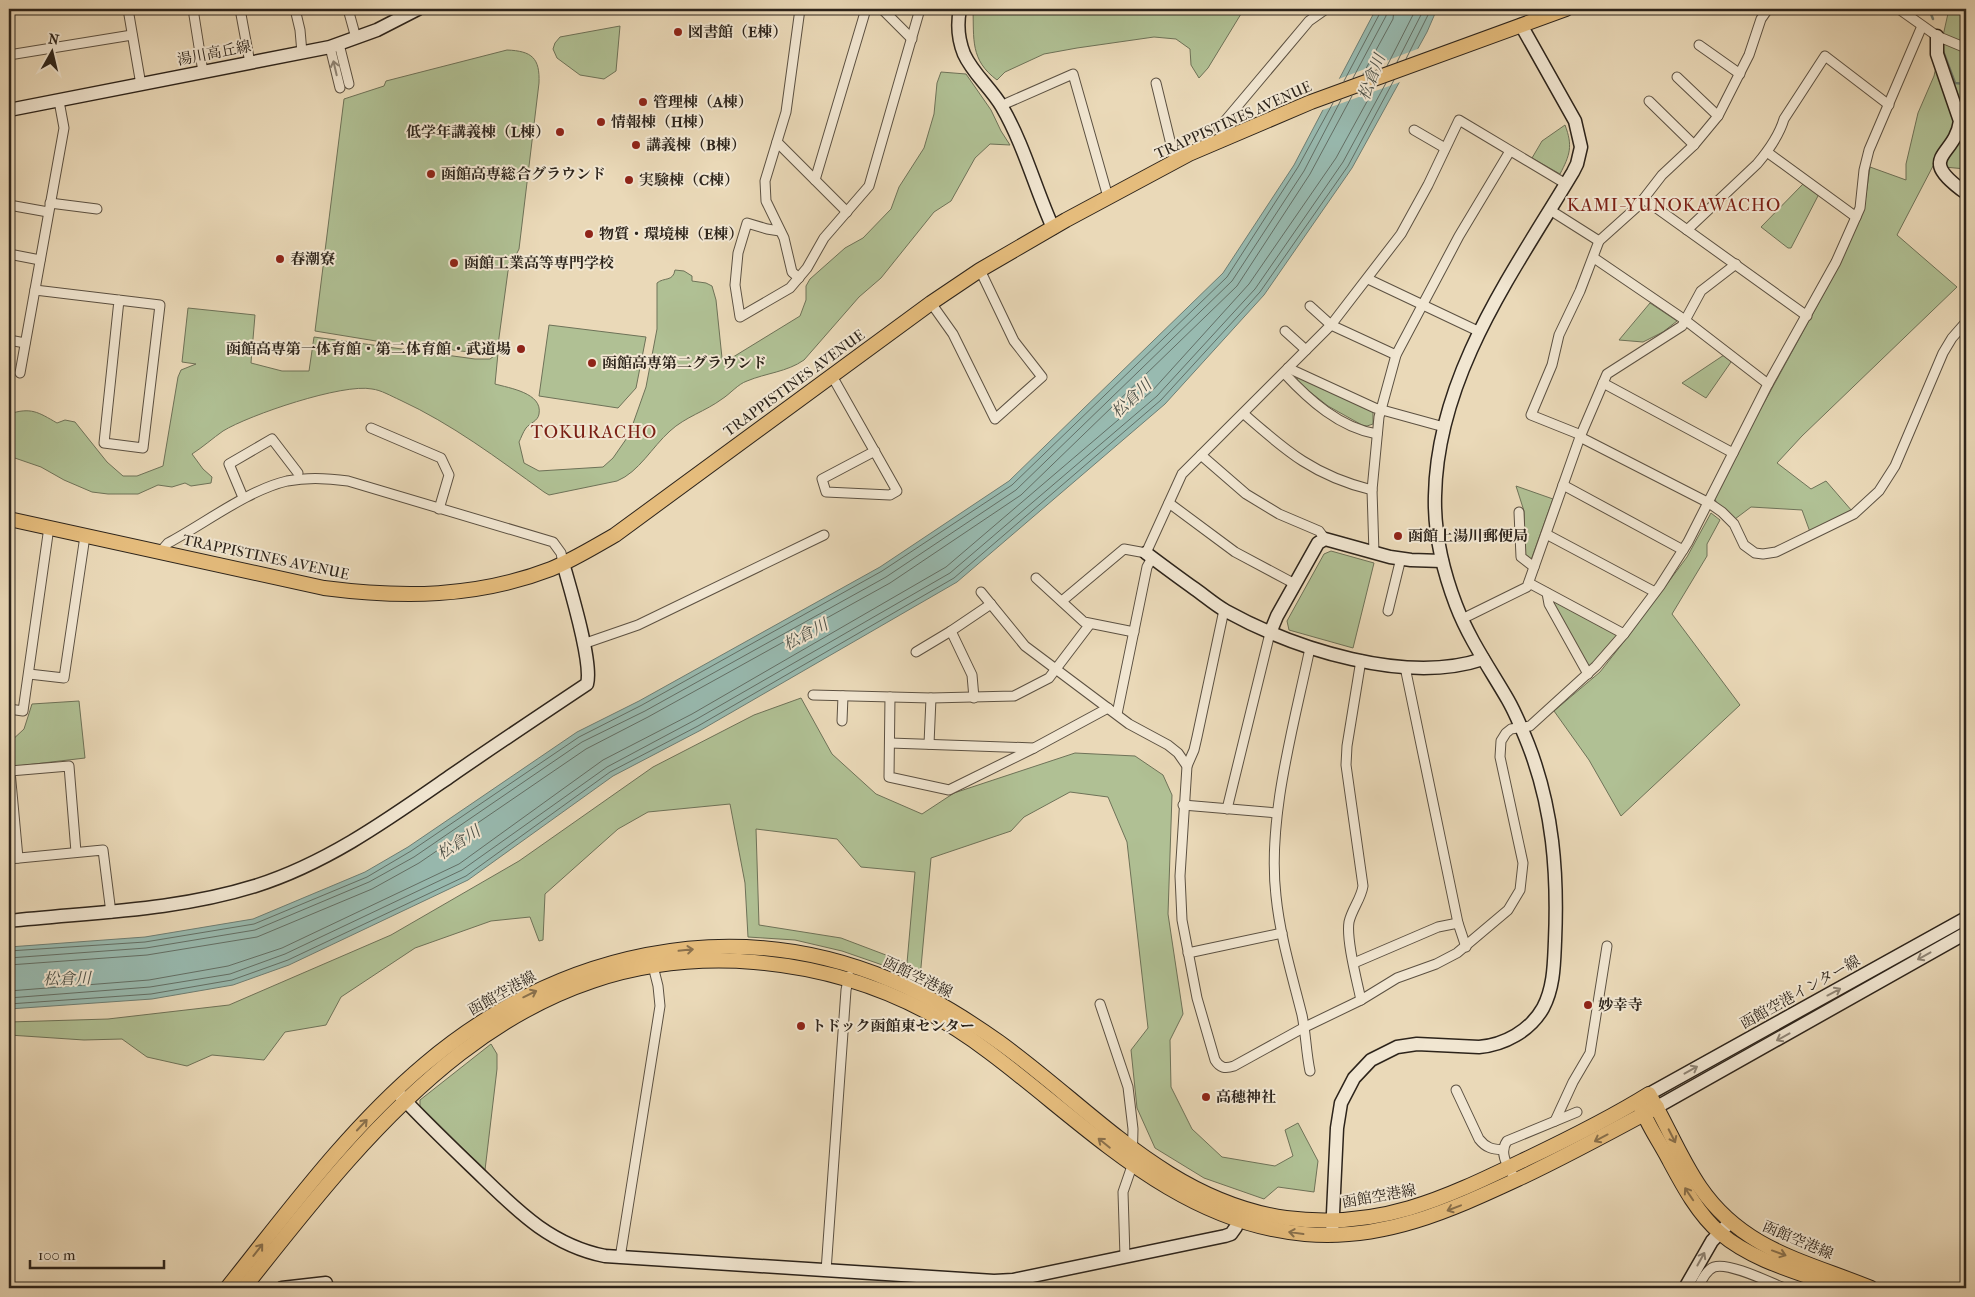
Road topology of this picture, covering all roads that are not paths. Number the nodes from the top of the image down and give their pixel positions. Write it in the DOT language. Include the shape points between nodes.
graph roads {
  1 [pos="128,9"];
  2 [pos="193,9"];
  3 [pos="240,9"];
  4 [pos="295,9"];
  5 [pos="348,9"];
  6 [pos="418,9"];
  7 [pos="800,9"];
  8 [pos="866,9"];
  9 [pos="882,9"];
  10 [pos="920,9"];
  11 [pos="960,9"];
  12 [pos="1326,9"];
  13 [pos="1566,9"];
  14 [pos="1768,9"];
  15 [pos="1899,9"];
  16 [pos="1521,25"];
  17 [pos="1922,26"];
  18 [pos="132,35"];
  19 [pos="1937,36"];
  20 [pos="356,38"];
  21 [pos="912,39"];
  22 [pos="335,45"];
  23 [pos="1699,45"];
  24 [pos="1966,48"];
  25 [pos="302,53"];
  26 [pos="9,55"];
  27 [pos="250,63"];
  28 [pos="203,72"];
  29 [pos="1740,74"];
  30 [pos="1677,76"];
  31 [pos="141,84"];
  32 [pos="349,84"];
  33 [pos="1156,84"];
  34 [pos="340,88"];
  35 [pos="59,101"];
  36 [pos="1649,101"];
  37 [pos="1007,103"];
  38 [pos="1889,104"];
  39 [pos="9,110"];
  40 [pos="1718,116"];
  41 [pos="1414,130"];
  42 [pos="1224,140"];
  43 [pos="777,142"];
  44 [pos="1694,145"];
  45 [pos="1445,148"];
  46 [pos="1510,151"];
  47 [pos="1767,152"];
  48 [pos="1175,161"];
  49 [pos="815,180"];
  50 [pos="1566,184"];
  51 [pos="1966,193"];
  52 [pos="1108,197"];
  53 [pos="1644,199"];
  54 [pos="9,205"];
  55 [pos="49,207"];
  56 [pos="97,209"];
  57 [pos="1550,210"];
  58 [pos="847,212"];
  59 [pos="1856,217"];
  60 [pos="1053,228"];
  61 [pos="1687,230"];
  62 [pos="780,231"];
  63 [pos="1599,241"];
  64 [pos="9,254"];
  65 [pos="1594,258"];
  66 [pos="40,260"];
  67 [pos="1736,264"];
  68 [pos="980,270"];
  69 [pos="799,278"];
  70 [pos="1368,279"];
  71 [pos="35,290"];
  72 [pos="120,300"];
  73 [pos="931,303"];
  74 [pos="1422,304"];
  75 [pos="1310,306"];
  76 [pos="1807,316"];
  77 [pos="1685,320"];
  78 [pos="1966,322"];
  79 [pos="1331,325"];
  80 [pos="1286,331"];
  81 [pos="1480,332"];
  82 [pos="9,340"];
  83 [pos="25,343"];
  84 [pos="1306,350"];
  85 [pos="1396,355"];
  86 [pos="1286,371"];
  87 [pos="20,373"];
  88 [pos="832,376"];
  89 [pos="1603,383"];
  90 [pos="1768,384"];
  91 [pos="1381,410"];
  92 [pos="1244,414"];
  93 [pos="1444,427"];
  94 [pos="371,428"];
  95 [pos="1378,434"];
  96 [pos="1581,436"];
  97 [pos="875,451"];
  98 [pos="1733,453"];
  99 [pos="1201,455"];
  100 [pos="298,473"];
  101 [pos="1563,485"];
  102 [pos="1372,490"];
  103 [pos="242,495"];
  104 [pos="1169,503"];
  105 [pos="1709,504"];
  106 [pos="438,509"];
  107 [pos="1519,512"];
  108 [pos="9,519"];
  109 [pos="49,528"];
  110 [pos="1546,534"];
  111 [pos="824,535"];
  112 [pos="85,536"];
  113 [pos="1325,539"];
  114 [pos="1683,550"];
  115 [pos="161,552"];
  116 [pos="1374,553"];
  117 [pos="1149,555"];
  118 [pos="1401,558"];
  119 [pos="1442,561"];
  120 [pos="563,564"];
  121 [pos="1534,567"];
  122 [pos="1036,578"];
  123 [pos="1528,583"];
  124 [pos="1295,584"];
  125 [pos="981,592"];
  126 [pos="1654,592"];
  127 [pos="1547,593"];
  128 [pos="1062,601"];
  129 [pos="991,604"];
  130 [pos="1224,610"];
  131 [pos="1388,611"];
  132 [pos="1462,619"];
  133 [pos="1090,624"];
  134 [pos="951,631"];
  135 [pos="1134,632"];
  136 [pos="1270,633"];
  137 [pos="1624,634"];
  138 [pos="583,644"];
  139 [pos="1310,648"];
  140 [pos="916,652"];
  141 [pos="1484,659"];
  142 [pos="1361,660"];
  143 [pos="1405,667"];
  144 [pos="1054,673"];
  145 [pos="29,674"];
  146 [pos="1588,674"];
  147 [pos="813,695"];
  148 [pos="843,696"];
  149 [pos="890,697"];
  150 [pos="931,698"];
  151 [pos="974,698"];
  152 [pos="9,710"];
  153 [pos="1103,710"];
  154 [pos="1117,714"];
  155 [pos="842,722"];
  156 [pos="1521,728"];
  157 [pos="890,743"];
  158 [pos="929,744"];
  159 [pos="1034,748"];
  160 [pos="1187,766"];
  161 [pos="1183,805"];
  162 [pos="1227,809"];
  163 [pos="1277,813"];
  164 [pos="76,852"];
  165 [pos="13,858"];
  166 [pos="111,913"];
  167 [pos="1966,918"];
  168 [pos="9,921"];
  169 [pos="1458,923"];
  170 [pos="1282,933"];
  171 [pos="1966,933"];
  172 [pos="1607,946"];
  173 [pos="1466,947"];
  174 [pos="1188,953"];
  175 [pos="652,960"];
  176 [pos="1354,963"];
  177 [pos="850,972"];
  178 [pos="1361,1000"];
  179 [pos="1100,1004"];
  180 [pos="1303,1028"];
  181 [pos="1310,1071"];
  182 [pos="1456,1090"];
  183 [pos="400,1095"];
  184 [pos="1644,1097"];
  185 [pos="1657,1108"];
  186 [pos="1577,1112"];
  187 [pos="1644,1115"];
  188 [pos="1555,1121"];
  189 [pos="1133,1150"];
  190 [pos="1503,1150"];
  191 [pos="1132,1166"];
  192 [pos="1509,1167"];
  193 [pos="1516,1180"];
  194 [pos="1332,1220"];
  195 [pos="1725,1227"];
  196 [pos="1236,1228"];
  197 [pos="1332,1235"];
  198 [pos="1125,1257"];
  199 [pos="620,1258"];
  200 [pos="826,1270"];
  201 [pos="326,1283"];
  202 [pos="237,1287"];
  203 [pos="287,1288"];
  204 [pos="1685,1288"];
  205 [pos="1698,1288"];
  206 [pos="1784,1288"];
  207 [pos="1842,1288"];
  208 [pos="1871,1288"];
  1 -- 18 [label="street"];
  2 -- 28 [label="street"];
  3 -- 27 [label="street"];
  4 -- 25 [label="street"];
  5 -- 20 [label="street"];
  6 -- 20 [label="street, 湯川高丘線"];
  7 -- 43 [label="street" via="786,112"];
  8 -- 49 [label="street"];
  9 -- 21 [label="street"];
  10 -- 21 [label="street"];
  11 -- 60 [label="street" via="959,33 964,54 1002,107"];
  12 -- 42 [label="street" via="1309,21 1219,128"];
  13 -- 16 [label="main road, TRAPPISTINES AVENUE"];
  14 -- 29 [label="street"];
  15 -- 17 [label="street"];
  16 -- 42 [label="main road, TRAPPISTINES AVENUE" via="1311,102"];
  16 -- 50 [label="street" via="1579,132 1580,155"];
  17 -- 19 [label="street"];
  17 -- 38 [label="street"];
  18 -- 26 [label="street"];
  18 -- 31 [label="street"];
  19 -- 24 [label="street"];
  19 -- 51 [label="street" via="1937,54 1960,121 1958,132 1941,156 1940,165 1944,175"];
  20 -- 22 [label="street, 湯川高丘線"];
  21 -- 58 [label="street" via="869,186"];
  22 -- 25 [label="street, 湯川高丘線"];
  22 -- 32 [label="street"];
  34 -- 22 [label="street, one-way"];
  23 -- 29 [label="street"];
  25 -- 27 [label="street, 湯川高丘線"];
  27 -- 28 [label="street, 湯川高丘線"];
  28 -- 31 [label="street, 湯川高丘線"];
  29 -- 40 [label="street"];
  30 -- 40 [label="street"];
  31 -- 35 [label="street, 湯川高丘線"];
  33 -- 48 [label="street"];
  35 -- 39 [label="street, 湯川高丘線"];
  35 -- 55 [label="street" via="64,128"];
  36 -- 44 [label="street"];
  37 -- 52 [label="street" via="1073,74"];
  38 -- 47 [label="street" via="1825,56 1784,119"];
  38 -- 59 [label="street" via="1867,157"];
  40 -- 44 [label="street"];
  41 -- 45 [label="street"];
  42 -- 48 [label="main road, TRAPPISTINES AVENUE"];
  43 -- 49 [label="street"];
  43 -- 62 [label="street" via="765,188 766,201"];
  44 -- 53 [label="street" via="1662,175"];
  45 -- 46 [label="street" via="1459,120"];
  45 -- 70 [label="street" via="1401,234"];
  46 -- 50 [label="street"];
  46 -- 74 [label="street"];
  47 -- 59 [label="street"];
  47 -- 61 [label="street"];
  48 -- 52 [label="main road, TRAPPISTINES AVENUE"];
  49 -- 58 [label="street"];
  50 -- 57 [label="street"];
  52 -- 60 [label="main road, TRAPPISTINES AVENUE"];
  53 -- 61 [label="street"];
  53 -- 63 [label="street"];
  54 -- 55 [label="street"];
  55 -- 56 [label="street"];
  55 -- 66 [label="street"];
  57 -- 63 [label="street"];
  57 -- 81 [label="street"];
  58 -- 69 [label="street" via="824,238"];
  59 -- 76 [label="street"];
  60 -- 68 [label="main road, TRAPPISTINES AVENUE"];
  61 -- 67 [label="street"];
  62 -- 69 [label="street" via="792,272"];
  62 -- 69 [label="street" via="747,223 738,253 736,285 740,317 790,288"];
  63 -- 65 [label="street"];
  64 -- 66 [label="street"];
  65 -- 77 [label="street"];
  65 -- 96 [label="street" via="1560,335 1552,365 1531,415"];
  66 -- 71 [label="street"];
  67 -- 76 [label="street"];
  67 -- 77 [label="street" via="1701,291"];
  68 -- 73 [label="main road, TRAPPISTINES AVENUE"];
  68 -- 73 [label="street" via="1014,341 1042,377 995,419 953,334"];
  70 -- 74 [label="street"];
  70 -- 79 [label="street"];
  71 -- 72 [label="street"];
  71 -- 83 [label="street"];
  72 -- 72 [label="street" via="104,444 143,448 160,305"];
  73 -- 88 [label="main road, TRAPPISTINES AVENUE"];
  74 -- 81 [label="street"];
  74 -- 85 [label="street"];
  75 -- 79 [label="street"];
  76 -- 90 [label="street"];
  77 -- 89 [label="street" via="1682,326 1607,374"];
  77 -- 90 [label="street"];
  78 -- 105 [label="street" via="1943,353 1888,480 1854,514 1776,552 1763,554 1755,553 1744,545 1734,524"];
  79 -- 84 [label="street"];
  79 -- 85 [label="street"];
  80 -- 84 [label="street"];
  81 -- 93 [label="street"];
  82 -- 83 [label="street"];
  83 -- 87 [label="street"];
  84 -- 86 [label="street"];
  85 -- 91 [label="street"];
  86 -- 91 [label="street"];
  86 -- 92 [label="street"];
  86 -- 95 [label="street" via="1304,394 1335,417 1360,430"];
  88 -- 97 [label="street"];
  88 -- 120 [label="main road, TRAPPISTINES AVENUE" via="634,522"];
  89 -- 96 [label="street"];
  89 -- 98 [label="street"];
  90 -- 98 [label="street"];
  91 -- 93 [label="street"];
  91 -- 95 [label="street"];
  92 -- 99 [label="street"];
  92 -- 102 [label="street" via="1306,464 1336,480"];
  93 -- 119 [label="street" via="1435,496"];
  94 -- 106 [label="street" via="441,458 449,475"];
  95 -- 102 [label="street"];
  96 -- 101 [label="street"];
  96 -- 105 [label="street"];
  97 -- 97 [label="street" via="897,491 890,495 826,492 822,479"];
  98 -- 105 [label="street"];
  99 -- 104 [label="street" via="1182,474"];
  99 -- 113 [label="street" via="1246,494 1279,514 1319,531"];
  100 -- 103 [label="street" via="272,439 229,464"];
  101 -- 110 [label="street"];
  101 -- 114 [label="street"];
  102 -- 116 [label="street"];
  104 -- 117 [label="street"];
  104 -- 124 [label="street" via="1235,552"];
  105 -- 114 [label="street"];
  106 -- 115 [label="street" via="348,481 317,478 288,481 255,493 168,543"];
  106 -- 120 [label="street" via="553,542 561,553"];
  107 -- 121 [label="street" via="1521,557"];
  108 -- 109 [label="main road, TRAPPISTINES AVENUE"];
  109 -- 112 [label="main road, TRAPPISTINES AVENUE"];
  109 -- 145 [label="street"];
  110 -- 121 [label="street"];
  110 -- 126 [label="street"];
  111 -- 138 [label="street" via="638,625"];
  112 -- 115 [label="main road, TRAPPISTINES AVENUE"];
  112 -- 145 [label="street" via="64,678"];
  113 -- 116 [label="street"];
  113 -- 124 [label="street" via="1318,543"];
  114 -- 126 [label="street"];
  115 -- 120 [label="main road, TRAPPISTINES AVENUE" via="324,588 372,594 441,594 495,586"];
  116 -- 118 [label="street"];
  117 -- 128 [label="street" via="1124,549"];
  117 -- 130 [label="street"];
  117 -- 135 [label="street"];
  118 -- 119 [label="street"];
  118 -- 131 [label="street"];
  119 -- 132 [label="street"];
  120 -- 138 [label="street"];
  121 -- 123 [label="street"];
  122 -- 128 [label="street"];
  123 -- 127 [label="street"];
  123 -- 132 [label="street" via="1527,587"];
  124 -- 136 [label="street"];
  125 -- 129 [label="street"];
  126 -- 137 [label="street"];
  127 -- 137 [label="street"];
  127 -- 146 [label="street" via="1549,604"];
  128 -- 133 [label="street"];
  129 -- 134 [label="street"];
  129 -- 144 [label="street" via="1025,646"];
  130 -- 136 [label="street"];
  130 -- 160 [label="street" via="1194,750"];
  132 -- 141 [label="street"];
  133 -- 135 [label="street"];
  133 -- 144 [label="street"];
  134 -- 140 [label="street"];
  134 -- 151 [label="street" via="972,675"];
  135 -- 154 [label="street"];
  136 -- 139 [label="street"];
  136 -- 162 [label="street"];
  137 -- 146 [label="street"];
  138 -- 166 [label="street" via="589,676 587,684 340,849 255,886 176,905"];
  139 -- 142 [label="street"];
  139 -- 163 [label="street"];
  141 -- 143 [label="street" via="1464,666"];
  141 -- 156 [label="street"];
  142 -- 143 [label="street"];
  142 -- 176 [label="street" via="1346,755 1363,886 1349,923"];
  143 -- 169 [label="street"];
  144 -- 151 [label="street" via="1014,696"];
  144 -- 153 [label="street"];
  145 -- 152 [label="street" via="23,711"];
  146 -- 156 [label="street" via="1530,726"];
  147 -- 148 [label="street"];
  148 -- 149 [label="street"];
  148 -- 155 [label="street"];
  149 -- 150 [label="street"];
  149 -- 157 [label="street"];
  150 -- 151 [label="street"];
  150 -- 158 [label="street"];
  153 -- 154 [label="street"];
  153 -- 159 [label="street"];
  154 -- 160 [label="street" via="1178,753"];
  156 -- 173 [label="street" via="1506,733 1500,752 1522,854 1520,890 1508,910"];
  156 -- 194 [label="street" via="1540,785 1556,871 1553,976 1546,1002 1530,1024 1499,1043 1479,1047 1406,1045 1388,1051 1366,1065 1348,1086 1339,1112"];
  157 -- 158 [label="street"];
  157 -- 159 [label="street" via="890,777 949,790"];
  158 -- 159 [label="street"];
  160 -- 161 [label="street"];
  161 -- 162 [label="street"];
  161 -- 174 [label="street" via="1182,920"];
  162 -- 163 [label="street"];
  163 -- 170 [label="street" via="1276,895"];
  164 -- 165 [label="street"];
  164 -- 165 [label="street" via="69,766 10,771"];
  164 -- 166 [label="street" via="103,850"];
  166 -- 168 [label="street"];
  184 -- 167 [label="street, 函館空港インター線, one-way"];
  169 -- 173 [label="street"];
  169 -- 176 [label="street" via="1438,927"];
  170 -- 174 [label="street"];
  170 -- 180 [label="street"];
  171 -- 185 [label="street, 函館空港インター線, one-way"];
  172 -- 188 [label="street" via="1590,1053"];
  173 -- 178 [label="street" via="1436,964 1397,978"];
  174 -- 180 [label="street" via="1197,998 1219,1066 1234,1066"];
  175 -- 177 [label="main road, 函館空港線" via="744,961"];
  175 -- 183 [label="main road, 函館空港線" via="533,1006"];
  175 -- 199 [label="street" via="660,1006"];
  176 -- 178 [label="street"];
  177 -- 189 [label="main road, 函館空港線" via="903,985 956,1013 1012,1052"];
  191 -- 177 [label="main road, 函館空港線, one-way" via="981,1045 909,1002"];
  177 -- 200 [label="street"];
  178 -- 180 [label="street"];
  179 -- 189 [label="street" via="1128,1087"];
  180 -- 181 [label="street"];
  182 -- 190 [label="street" via="1484,1146"];
  183 -- 199 [label="street" via="535,1225 578,1249"];
  183 -- 202 [label="main road, 函館空港線" via="375,1129"];
  184 -- 185 [label="main road, 函館空港線"];
  184 -- 187 [label="main road, 函館空港線"];
  184 -- 192 [label="main road, 函館空港線"];
  185 -- 187 [label="main road, 函館空港線"];
  185 -- 195 [label="main road, 函館空港線, one-way" via="1692,1175"];
  186 -- 188 [label="street"];
  187 -- 193 [label="main road, 函館空港線, one-way"];
  195 -- 187 [label="main road, 函館空港線, one-way" via="1701,1212 1681,1183"];
  188 -- 190 [label="street" via="1507,1141"];
  189 -- 191 [label="street"];
  189 -- 194 [label="main road, 函館空港線" via="1186,1184 1244,1209 1288,1218"];
  190 -- 192 [label="street"];
  197 -- 191 [label="main road, 函館空港線, one-way" via="1282,1231 1239,1221 1179,1195"];
  191 -- 198 [label="street" via="1124,1192"];
  192 -- 193 [label="street"];
  192 -- 194 [label="main road, 函館空港線" via="1425,1205 1376,1217"];
  193 -- 197 [label="main road, 函館空港線, one-way" via="1476,1200 1411,1224"];
  194 -- 197 [label="street"];
  204 -- 195 [label="street, one-way" via="1708,1247"];
  195 -- 207 [label="main road, 函館空港線" via="1738,1246"];
  195 -- 208 [label="main road, 函館空港線, one-way" via="1770,1249"];
  196 -- 198 [label="street" via="1226,1236"];
  198 -- 200 [label="street" via="994,1281"];
  199 -- 200 [label="street"];
  201 -- 203 [label="street"];
  205 -- 206 [label="street" via="1709,1270 1720,1266"];
}
